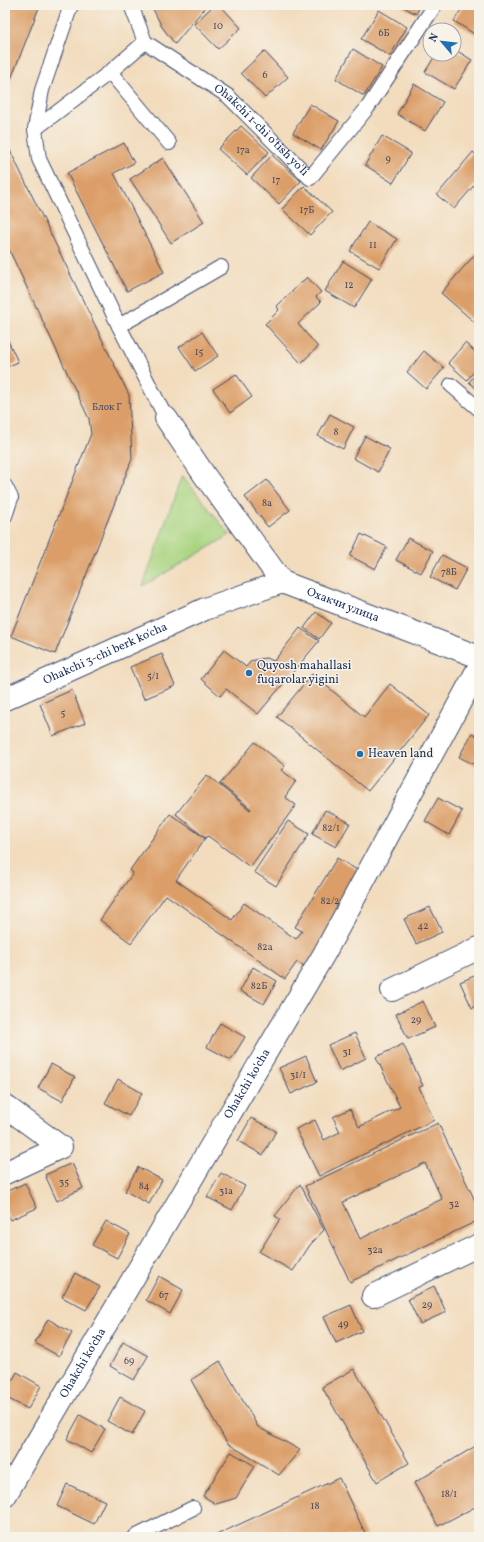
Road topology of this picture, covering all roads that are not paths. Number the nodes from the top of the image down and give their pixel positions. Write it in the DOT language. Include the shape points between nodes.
graph roads {
  1 [pos="71,5"];
  2 [pos="132,5"];
  3 [pos="435,5"];
  4 [pos="145,42"];
  5 [pos="110,72"];
  6 [pos="35,129"];
  7 [pos="169,143"];
  8 [pos="221,267"];
  9 [pos="119,326"];
  10 [pos="451,385"];
  11 [pos="479,410"];
  12 [pos="166,418"];
  13 [pos="5,486"];
  14 [pos="5,516"];
  15 [pos="282,582"];
  16 [pos="479,657"];
  17 [pos="479,667"];
  18 [pos="5,699"];
  19 [pos="479,948"];
  20 [pos="392,990"];
  21 [pos="5,1106"];
  22 [pos="5,1173"];
  23 [pos="479,1245"];
  24 [pos="372,1296"];
  25 [pos="5,1496"];
  26 [pos="192,1508"];
  27 [pos="135,1537"];
  1 -- 6 [label="lane" via="42,90"];
  2 -- 4 [label="lane"];
  3 -- 4 [label="lane, Ohakchi 1-chi o'tish yo'li" via="368,107 310,178 228,96"];
  4 -- 5 [label="lane"];
  5 -- 6 [label="lane"];
  5 -- 7 [label="lane"];
  6 -- 9 [label="lane" via="39,158"];
  8 -- 9 [label="lane"];
  9 -- 12 [label="lane"];
  10 -- 11 [label="lane"];
  12 -- 15 [label="street"];
  13 -- 14 [label="lane" via="11,498"];
  15 -- 16 [label="street, Охакчи улица"];
  15 -- 18 [label="street, Ohakchi 3-chi berk ko'cha" via="205,609"];
  17 -- 25 [label="street, Ohakchi ko'cha" via="324,954"];
  19 -- 20 [label="street"];
  21 -- 22 [label="street" via="61,1147"];
  23 -- 24 [label="street"];
  26 -- 27 [label="lane"];
}
